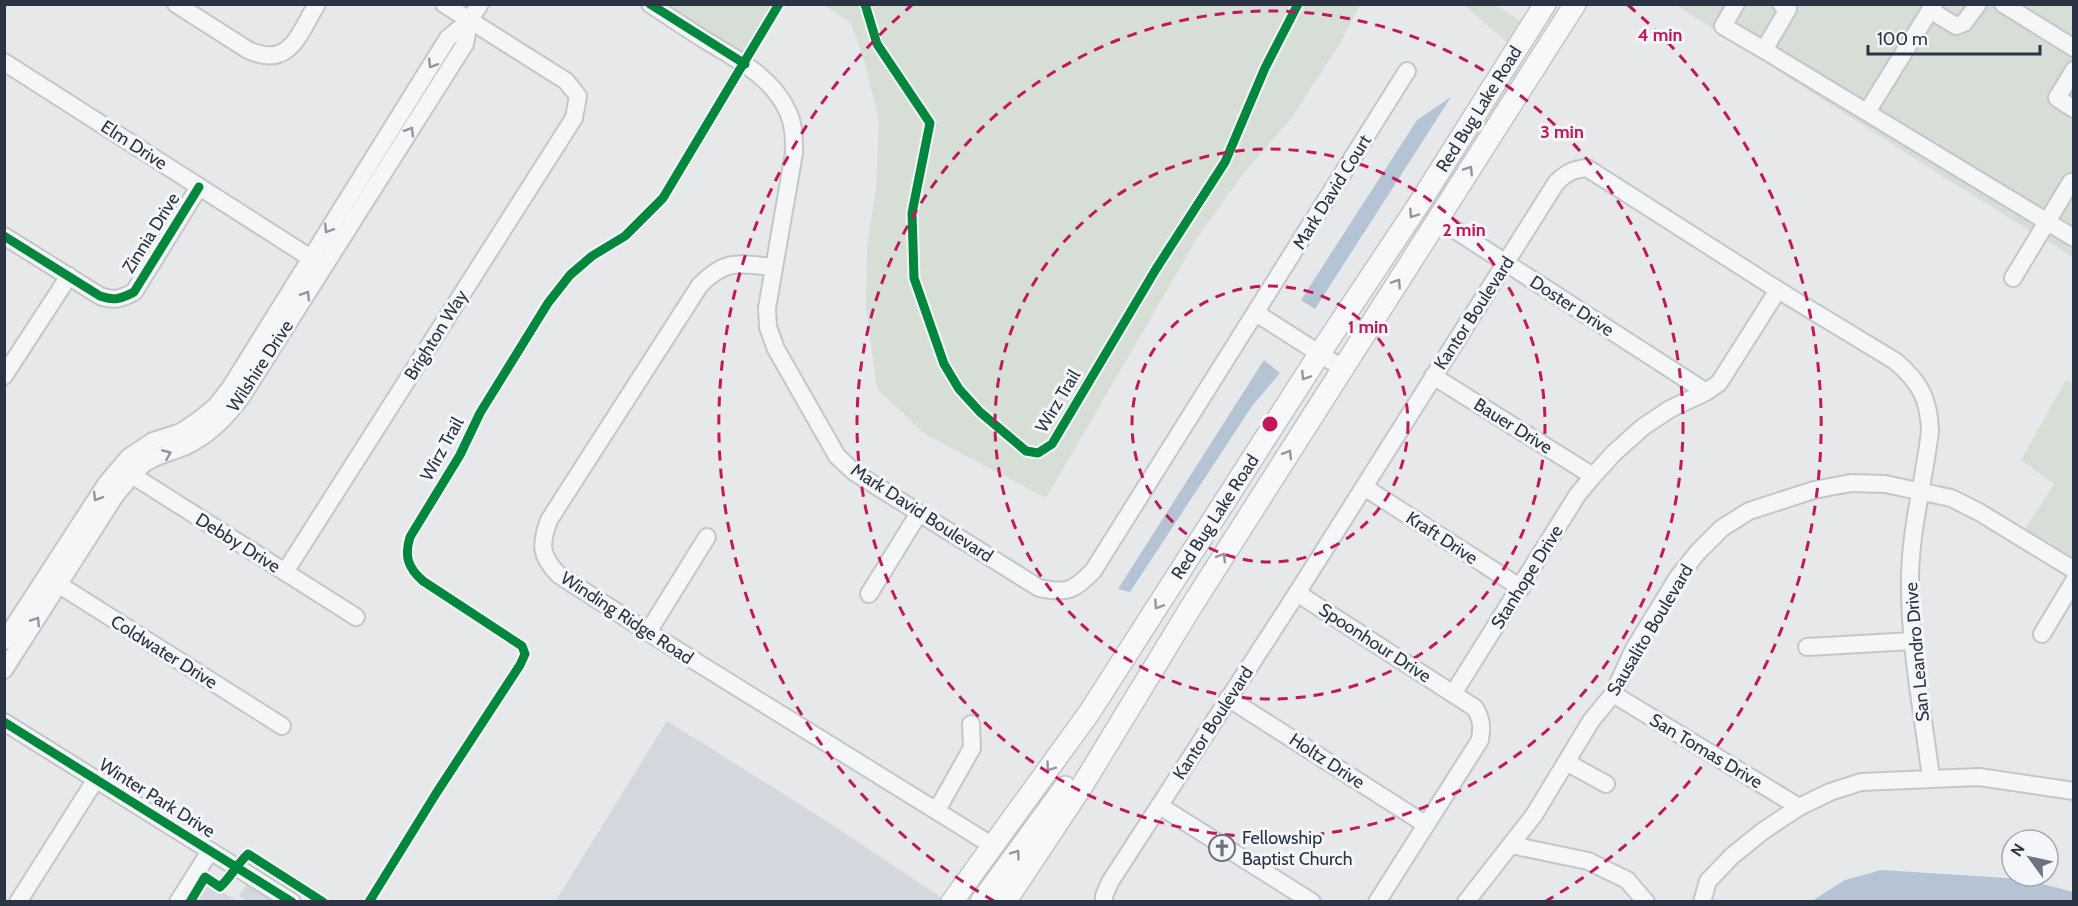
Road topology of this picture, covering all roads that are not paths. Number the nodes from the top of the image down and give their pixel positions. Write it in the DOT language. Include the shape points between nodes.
graph roads {
  1 [pos="176,4"];
  2 [pos="317,4"];
  3 [pos="444,4"];
  4 [pos="480,4"];
  5 [pos="650,4"];
  6 [pos="1545,4"];
  7 [pos="1575,4"];
  8 [pos="1736,4"];
  9 [pos="1781,4"];
  10 [pos="1978,4"];
  11 [pos="2003,4"];
  12 [pos="1932,7"];
  13 [pos="469,21"];
  14 [pos="2073,48"];
  15 [pos="1764,50"];
  16 [pos="4,62"];
  17 [pos="2073,70"];
  18 [pos="1407,71"];
  19 [pos="1500,75"];
  20 [pos="2073,109"];
  21 [pos="1867,112"];
  22 [pos="2073,184"];
  23 [pos="199,187"];
  24 [pos="1438,219"];
  25 [pos="2048,223"];
  26 [pos="4,236"];
  27 [pos="2073,238"];
  28 [pos="317,262"];
  29 [pos="1506,263"];
  30 [pos="774,267"];
  31 [pos="69,276"];
  32 [pos="2013,278"];
  33 [pos="1778,290"];
  34 [pos="1256,313"];
  35 [pos="1320,353"];
  36 [pos="1342,368"];
  37 [pos="4,376"];
  38 [pos="1433,376"];
  39 [pos="1706,392"];
  40 [pos="126,473"];
  41 [pos="1593,476"];
  42 [pos="1364,488"];
  43 [pos="1922,491"];
  44 [pos="919,513"];
  45 [pos="707,537"];
  46 [pos="2073,570"];
  47 [pos="285,572"];
  48 [pos="53,581"];
  49 [pos="2073,581"];
  50 [pos="1521,588"];
  51 [pos="1298,592"];
  52 [pos="868,594"];
  53 [pos="1191,607"];
  54 [pos="356,617"];
  55 [pos="648,633"];
  56 [pos="2042,634"];
  57 [pos="1913,640"];
  58 [pos="4,641"];
  59 [pos="1807,646"];
  60 [pos="4,670"];
  61 [pos="1454,694"];
  62 [pos="1613,694"];
  63 [pos="1228,698"];
  64 [pos="4,722"];
  65 [pos="971,724"];
  66 [pos="282,726"];
  67 [pos="1566,762"];
  68 [pos="1931,778"];
  69 [pos="96,779"];
  70 [pos="1606,784"];
  71 [pos="2073,791"];
  72 [pos="1160,806"];
  73 [pos="1799,807"];
  74 [pos="937,810"];
  75 [pos="1425,824"];
  76 [pos="1511,845"];
  77 [pos="993,846"];
  78 [pos="210,851"];
  79 [pos="18,902"];
  80 [pos="178,902"];
  81 [pos="292,902"];
  82 [pos="952,902"];
  83 [pos="981,902"];
  84 [pos="1005,902"];
  85 [pos="1104,902"];
  86 [pos="1312,902"];
  87 [pos="1377,902"];
  88 [pos="1466,902"];
  89 [pos="1646,902"];
  90 [pos="1702,902"];
  1 -- 2 [label="street" via="248,50 274,57 283,54 293,42"];
  3 -- 13 [label="street"];
  4 -- 13 [label="street, Wilshire Drive"];
  5 -- 30 [label="street, Mark David Boulevard" via="764,78 787,110 793,128 794,153"];
  6 -- 19 [label="main road, Red Bug Lake Road"];
  24 -- 7 [label="main road, Red Bug Lake Road, one-way"];
  8 -- 15 [label="street" via="1723,26"];
  9 -- 15 [label="street" via="1788,9"];
  10 -- 12 [label="street" via="1964,23 1956,26"];
  11 -- 14 [label="street"];
  12 -- 21 [label="street"];
  13 -- 28 [label="street, Wilshire Drive" via="465,44"];
  13 -- 47 [label="street, Brighton Way" via="566,81 578,96 574,118"];
  15 -- 21 [label="street"];
  16 -- 23 [label="street, Elm Drive"];
  17 -- 20 [label="street" via="2057,98"];
  18 -- 34 [label="street, Mark David Court"];
  19 -- 24 [label="main road" via="1499,93 1439,189"];
  19 -- 35 [label="main road, Red Bug Lake Road, one-way"];
  21 -- 25 [label="street"];
  22 -- 25 [label="street"];
  23 -- 28 [label="street, Elm Drive"];
  23 -- 31 [label="street, Zinnia Drive" via="134,292 111,300"];
  24 -- 29 [label="street, Doster Drive"];
  36 -- 24 [label="main road, Red Bug Lake Road, one-way"];
  25 -- 27 [label="street"];
  25 -- 32 [label="street"];
  26 -- 31 [label="street, Zinnia Drive"];
  28 -- 40 [label="street, Wilshire Drive" via="216,406 181,432 153,441 129,457"];
  29 -- 33 [label="street, Kantor Boulevard" via="1556,183 1565,174 1587,168"];
  29 -- 38 [label="street, Kantor Boulevard"];
  29 -- 39 [label="street, Doster Drive"];
  30 -- 44 [label="street, Mark David Boulevard" via="768,327 776,349 825,436 837,456 854,472"];
  30 -- 55 [label="street, Winding Ridge Road" via="724,265 700,285 549,520 543,536 548,564 559,575"];
  31 -- 37 [label="street"];
  33 -- 39 [label="street, Stanhope Drive" via="1719,383"];
  33 -- 43 [label="street, Kantor Boulevard" via="1895,362 1918,384 1930,416"];
  34 -- 35 [label="street"];
  34 -- 44 [label="street, Mark David Boulevard" via="1093,571 1078,586 1066,591 1039,588"];
  35 -- 36 [label="street"];
  35 -- 77 [label="main road, Red Bug Lake Road, one-way" via="1089,713"];
  53 -- 36 [label="main road, Red Bug Lake Road, one-way"];
  38 -- 41 [label="street, Bauer Drive"];
  38 -- 42 [label="street, Kantor Boulevard"];
  39 -- 41 [label="street, Stanhope Drive" via="1643,427"];
  40 -- 47 [label="street, Debby Drive"];
  40 -- 48 [label="street, Wilshire Drive" via="106,484"];
  41 -- 50 [label="street, Stanhope Drive"];
  42 -- 50 [label="street, Kraft Drive"];
  42 -- 51 [label="street, Kantor Boulevard"];
  43 -- 46 [label="street, Sausalito Boulevard" via="1951,498 1979,512"];
  43 -- 57 [label="street, San Leandro Drive" via="1911,549"];
  43 -- 62 [label="street, Sausalito Boulevard" via="1851,483 1814,490 1749,511 1722,528 1678,577 1634,649"];
  44 -- 52 [label="street"];
  45 -- 55 [label="street"];
  47 -- 54 [label="street, Debby Drive"];
  48 -- 58 [label="street, Wilshire Drive"];
  60 -- 48 [label="street, Wilshire Drive, one-way"];
  48 -- 66 [label="street, Coldwater Drive"];
  49 -- 56 [label="street"];
  50 -- 61 [label="street, Stanhope Drive"];
  51 -- 61 [label="street, Spoonhour Drive"];
  51 -- 63 [label="street, Kantor Boulevard"];
  83 -- 53 [label="main road, one-way"];
  53 -- 84 [label="main road, Red Bug Lake Road" via="1082,786"];
  55 -- 74 [label="street, Winding Ridge Road"];
  57 -- 59 [label="street"];
  57 -- 68 [label="street, San Leandro Drive"];
  61 -- 75 [label="street" via="1475,708 1482,726 1480,740"];
  62 -- 67 [label="street, Sausalito Boulevard"];
  62 -- 73 [label="street, San Tomas Drive"];
  63 -- 72 [label="street, Kantor Boulevard"];
  63 -- 75 [label="street, Holtz Drive"];
  64 -- 69 [label="street, Winter Park Drive"];
  65 -- 74 [label="street" via="972,748"];
  67 -- 70 [label="street"];
  67 -- 76 [label="street, Sausalito Boulevard"];
  68 -- 71 [label="street" via="1979,777"];
  68 -- 73 [label="street" via="1861,782"];
  69 -- 78 [label="street, Winter Park Drive"];
  69 -- 79 [label="street"];
  72 -- 85 [label="street, Kantor Boulevard" via="1110,882"];
  72 -- 86 [label="street"];
  73 -- 90 [label="street" via="1732,856 1708,880"];
  74 -- 77 [label="street, Winding Ridge Road"];
  75 -- 87 [label="street"];
  76 -- 88 [label="street, Sausalito Boulevard"];
  76 -- 89 [label="street" via="1588,861 1628,880"];
  77 -- 82 [label="main road, Red Bug Lake Road"];
  78 -- 80 [label="street"];
  78 -- 81 [label="street, Winter Park Drive"];
}
